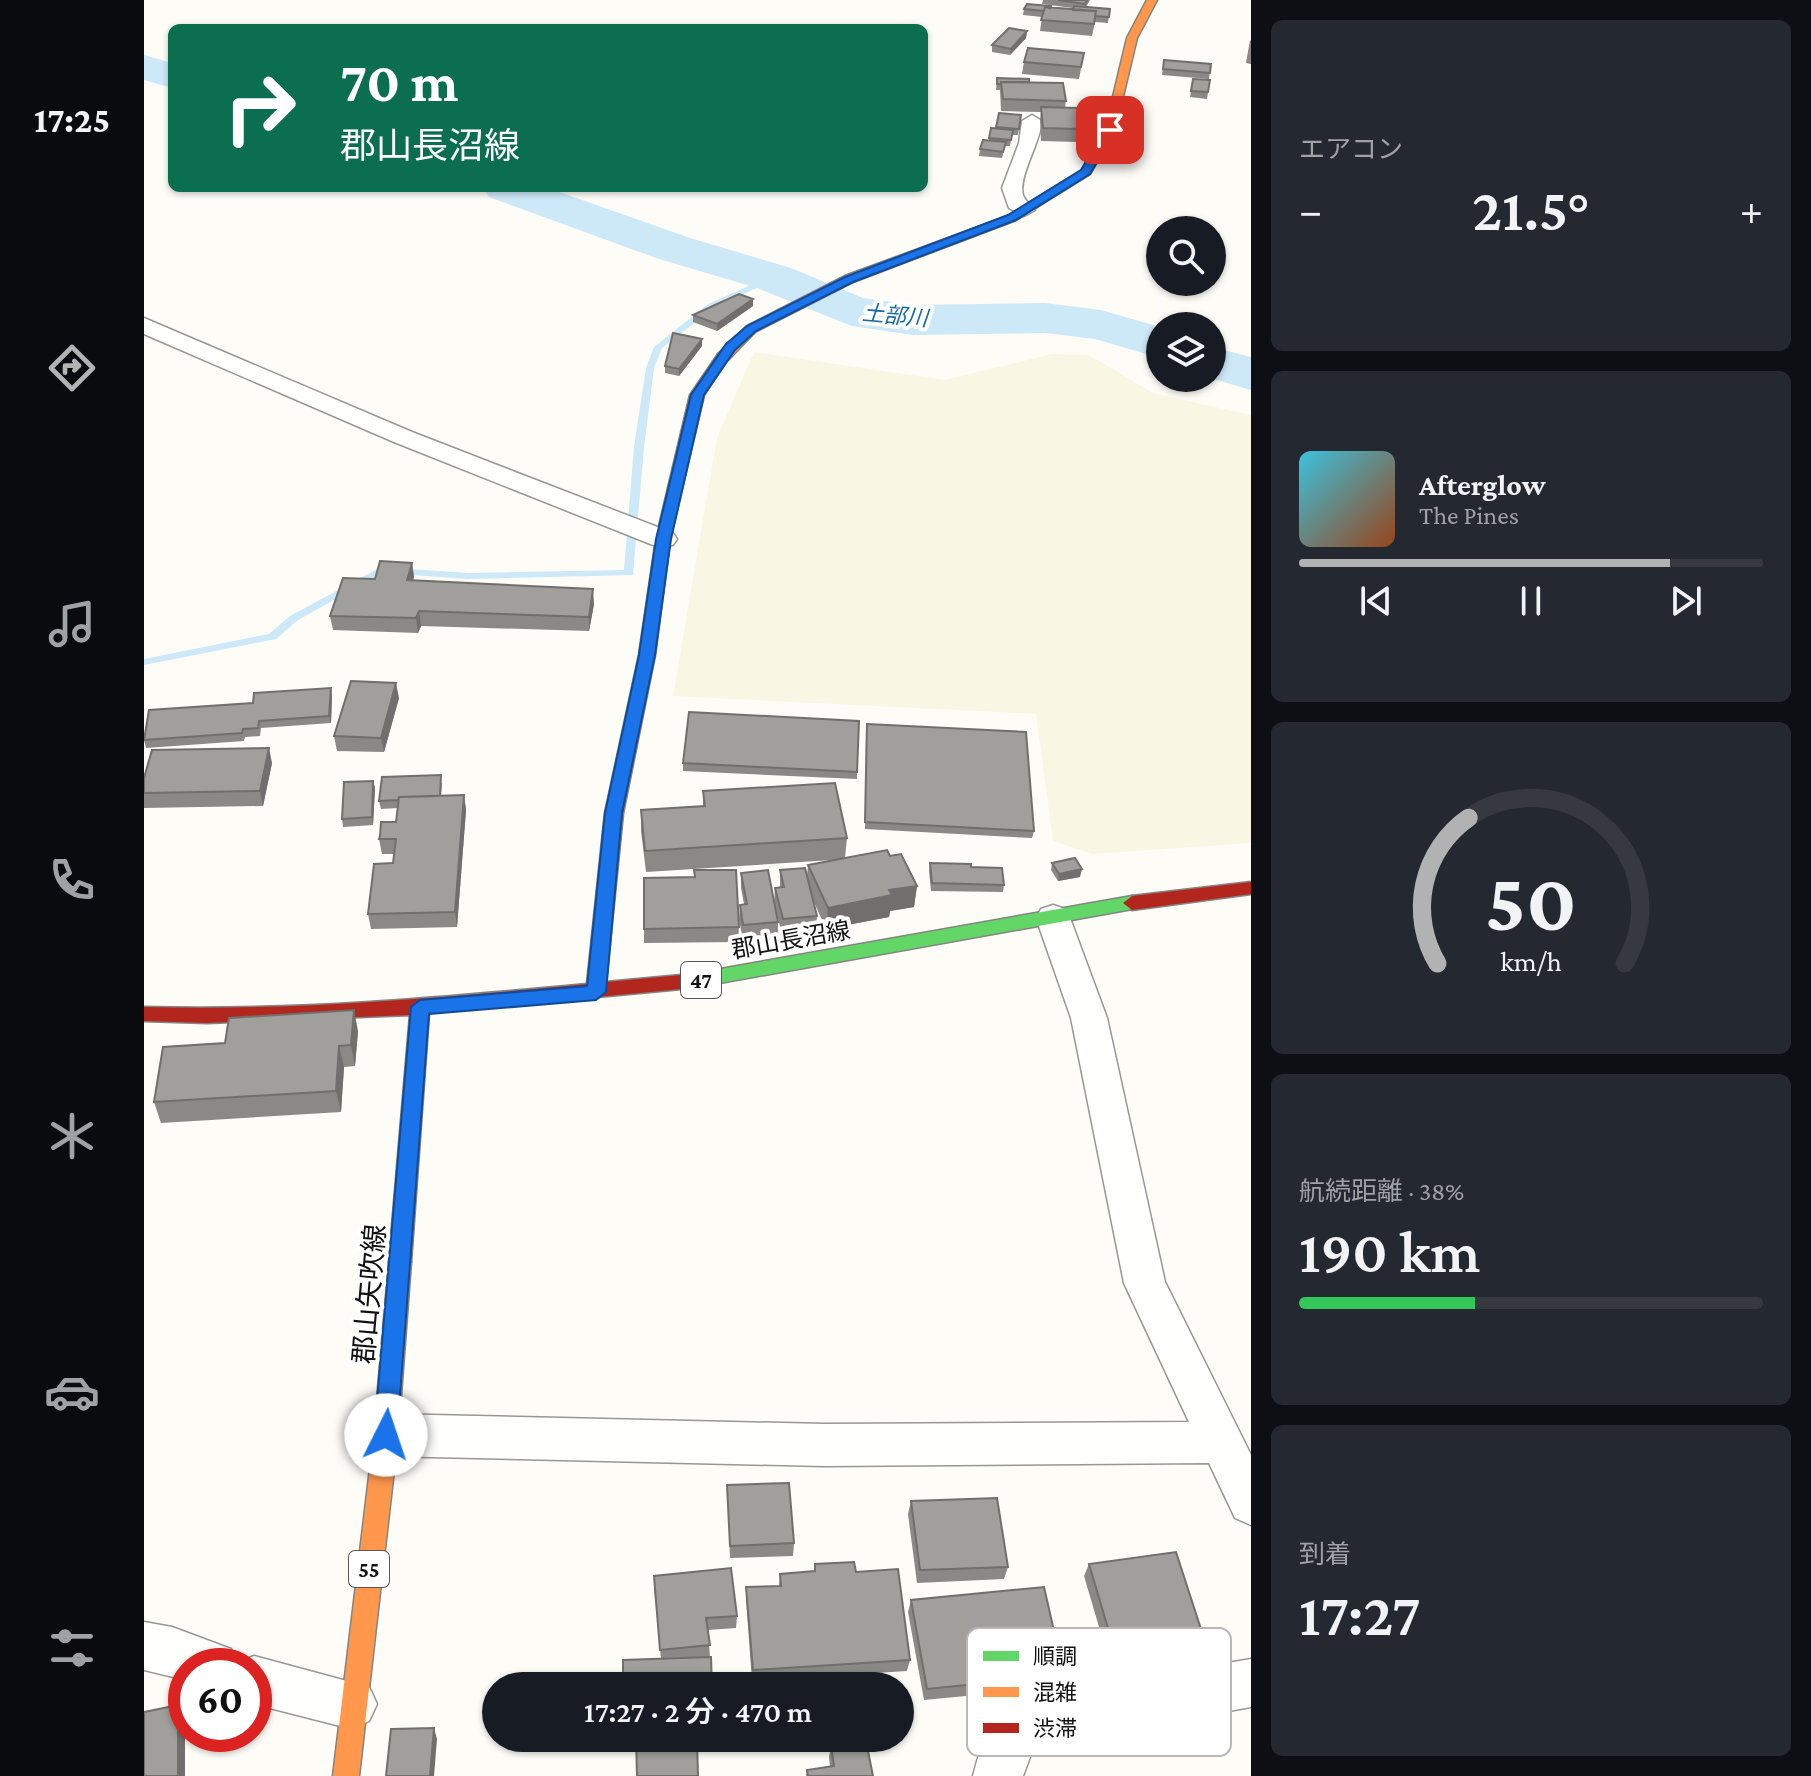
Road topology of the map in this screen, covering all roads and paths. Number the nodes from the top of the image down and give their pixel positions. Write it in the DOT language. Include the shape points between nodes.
graph roads {
  1 [pos="1152,0"];
  2 [pos="1032,121"];
  3 [pos="1024,210"];
  4 [pos="144,325"];
  5 [pos="663,539"];
  6 [pos="1251,888"];
  7 [pos="1053,918"];
  8 [pos="596,992"];
  9 [pos="420,1007"];
  10 [pos="144,1014"];
  11 [pos="386,1435"];
  12 [pos="1222,1442"];
  13 [pos="1251,1503"];
  14 [pos="144,1646"];
  15 [pos="168,1650"];
  16 [pos="1251,1683"];
  17 [pos="272,1684"];
  18 [pos="1231,1687"];
  19 [pos="352,1704"];
  20 [pos="1004,1756"];
  21 [pos="346,1776"];
  22 [pos="998,1776"];
  1 -- 3 [label="main road" via="1132,38 1110,130 1086,172"];
  2 -- 3 [label="street" via="1030,143 1012,182 1011,195"];
  3 -- 5 [label="main road" via="808,298 751,329 730,347 697,395"];
  4 -- 5 [label="street" via="403,437"];
  5 -- 8 [label="main road" via="647,655 614,813"];
  6 -- 7 [label="main road, 郡山長沼線 / 47"];
  7 -- 8 [label="main road, 郡山長沼線 / 47" via="682,983"];
  7 -- 12 [label="street" via="1089,1018 1145,1283"];
  8 -- 9 [label="main road, 郡山長沼線 / 47"];
  9 -- 10 [label="main road, 郡山長沼線 / 47"];
  9 -- 11 [label="main road, 郡山矢吹線 / 55"];
  11 -- 12 [label="street" via="824,1445"];
  11 -- 19 [label="main road, 郡山矢吹線 / 55"];
  12 -- 13 [label="street"];
  14 -- 15 [label="street"];
  16 -- 18 [label="street"];
  17 -- 19 [label="street"];
  19 -- 21 [label="main road, 郡山矢吹線 / 55"];
  20 -- 22 [label="street"];
}
